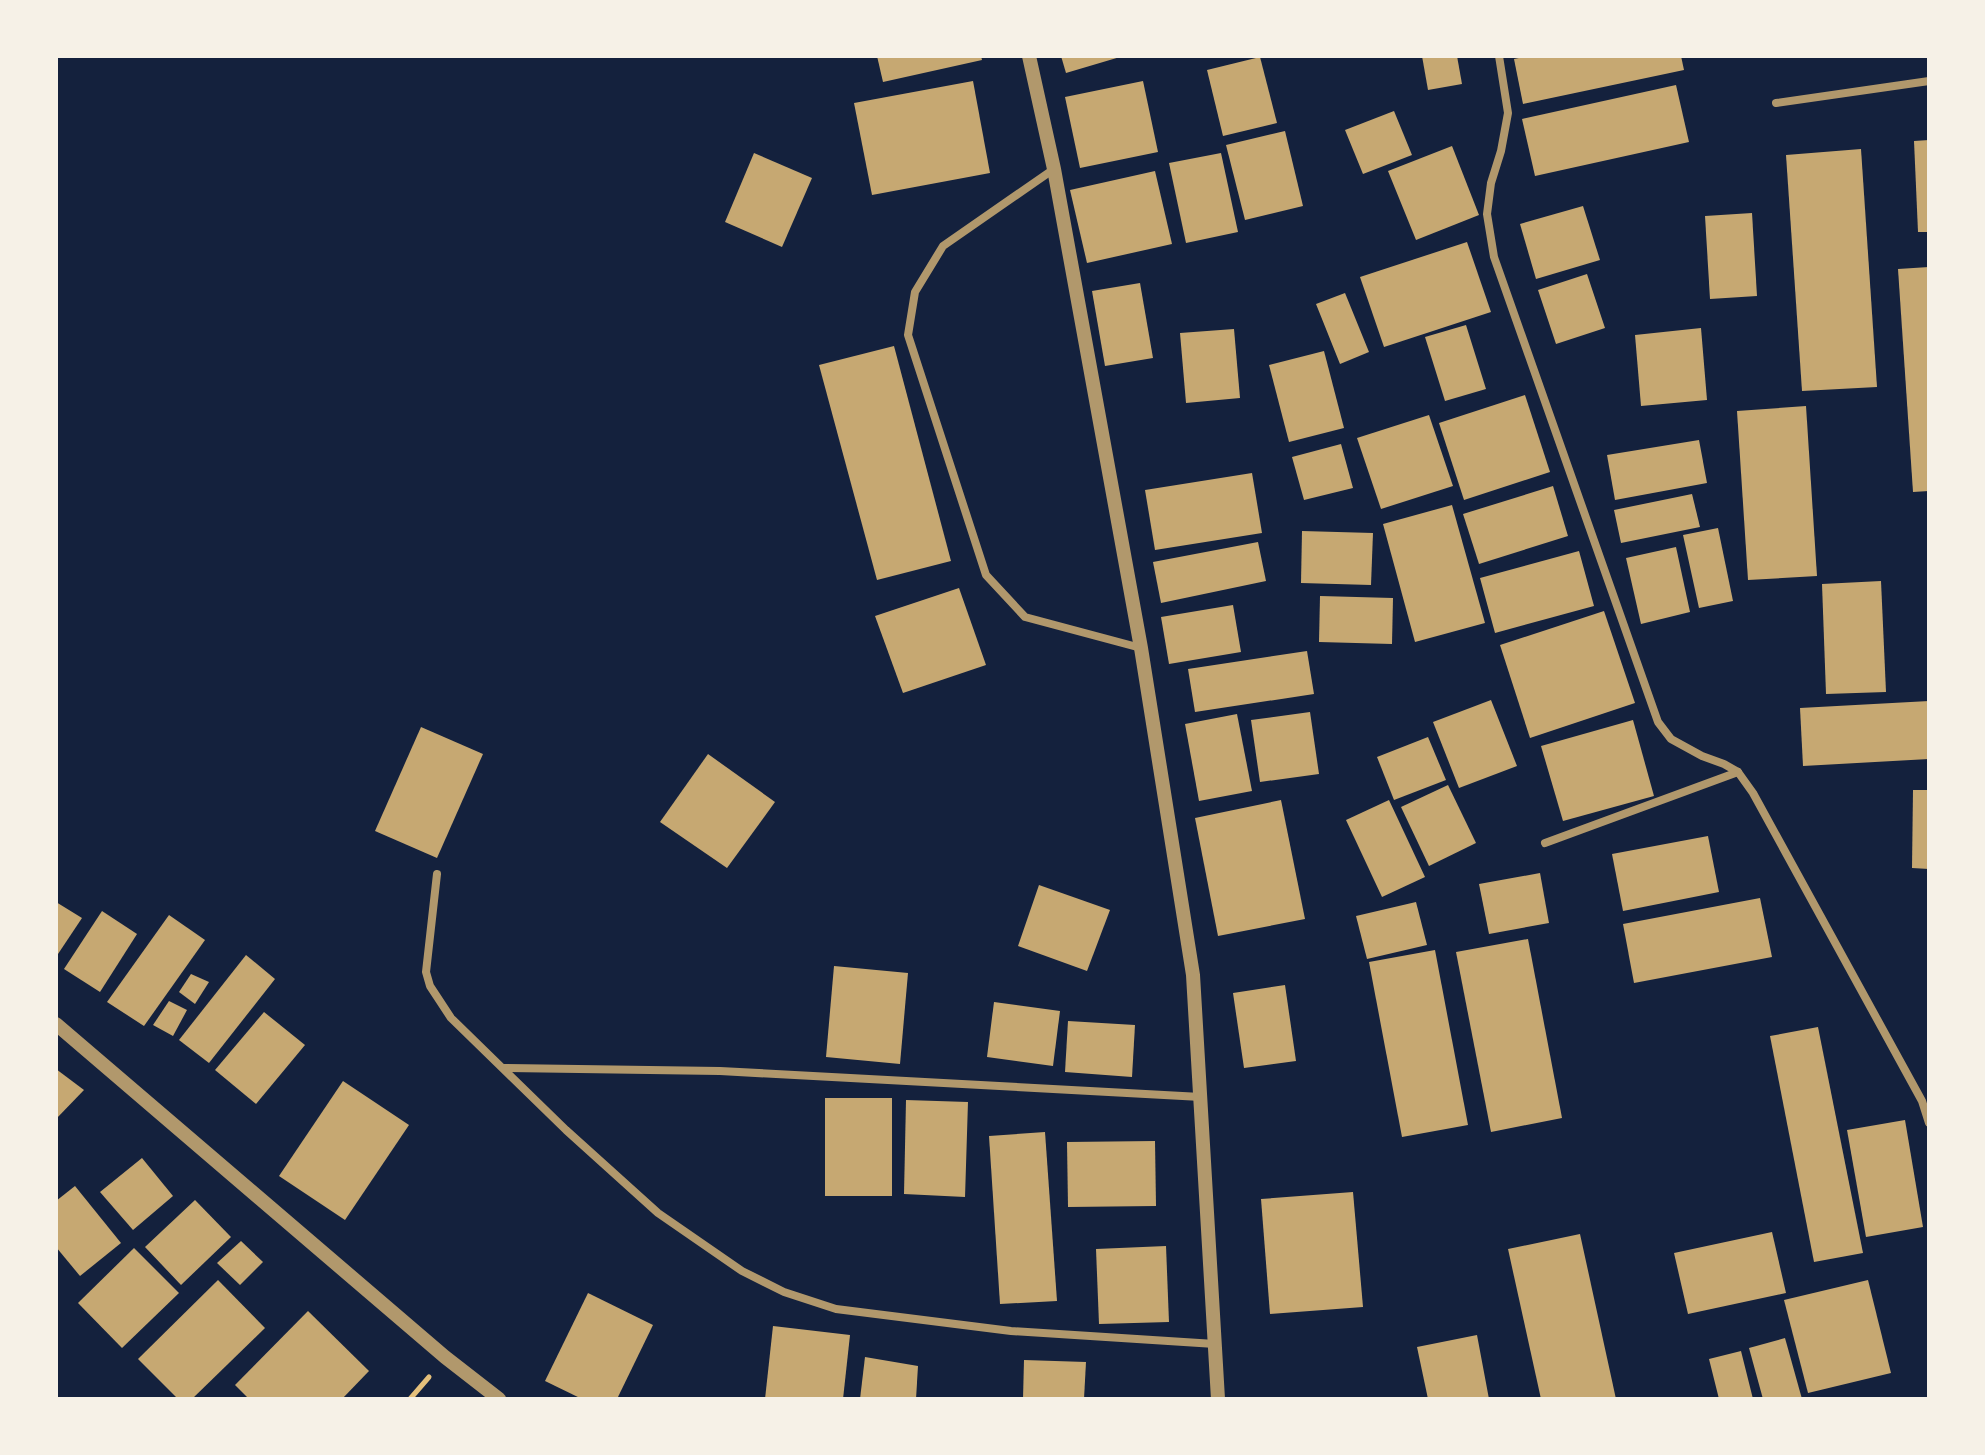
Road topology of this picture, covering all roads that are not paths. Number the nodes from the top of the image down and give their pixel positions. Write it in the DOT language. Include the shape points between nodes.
graph roads {
  1 [pos="1029,56"];
  2 [pos="1499,56"];
  3 [pos="1929,81"];
  4 [pos="1776,103"];
  5 [pos="1054,169"];
  6 [pos="1141,648"];
  7 [pos="1738,772"];
  8 [pos="1545,843"];
  9 [pos="437,874"];
  10 [pos="56,1024"];
  11 [pos="504,1068"];
  12 [pos="1201,1097"];
  13 [pos="1929,1123"];
  14 [pos="1215,1344"];
  15 [pos="499,1399"];
  16 [pos="1218,1399"];
  1 -- 5 [label="street"];
  2 -- 7 [label="street" via="1508,113 1487,214 1494,257 1658,722 1671,739"];
  3 -- 4 [label="street"];
  5 -- 6 [label="street"];
  5 -- 6 [label="street" via="943,246 915,292 908,335 986,575 1025,617"];
  6 -- 12 [label="street" via="1193,975"];
  7 -- 8 [label="street"];
  7 -- 13 [label="street" via="1922,1101"];
  9 -- 11 [label="street" via="426,972 430,986 451,1018"];
  10 -- 15 [label="street"];
  11 -- 12 [label="street" via="720,1071"];
  11 -- 14 [label="street" via="658,1213 742,1271 784,1292 836,1309 1011,1331"];
  12 -- 14 [label="street"];
  14 -- 16 [label="street"];
}
